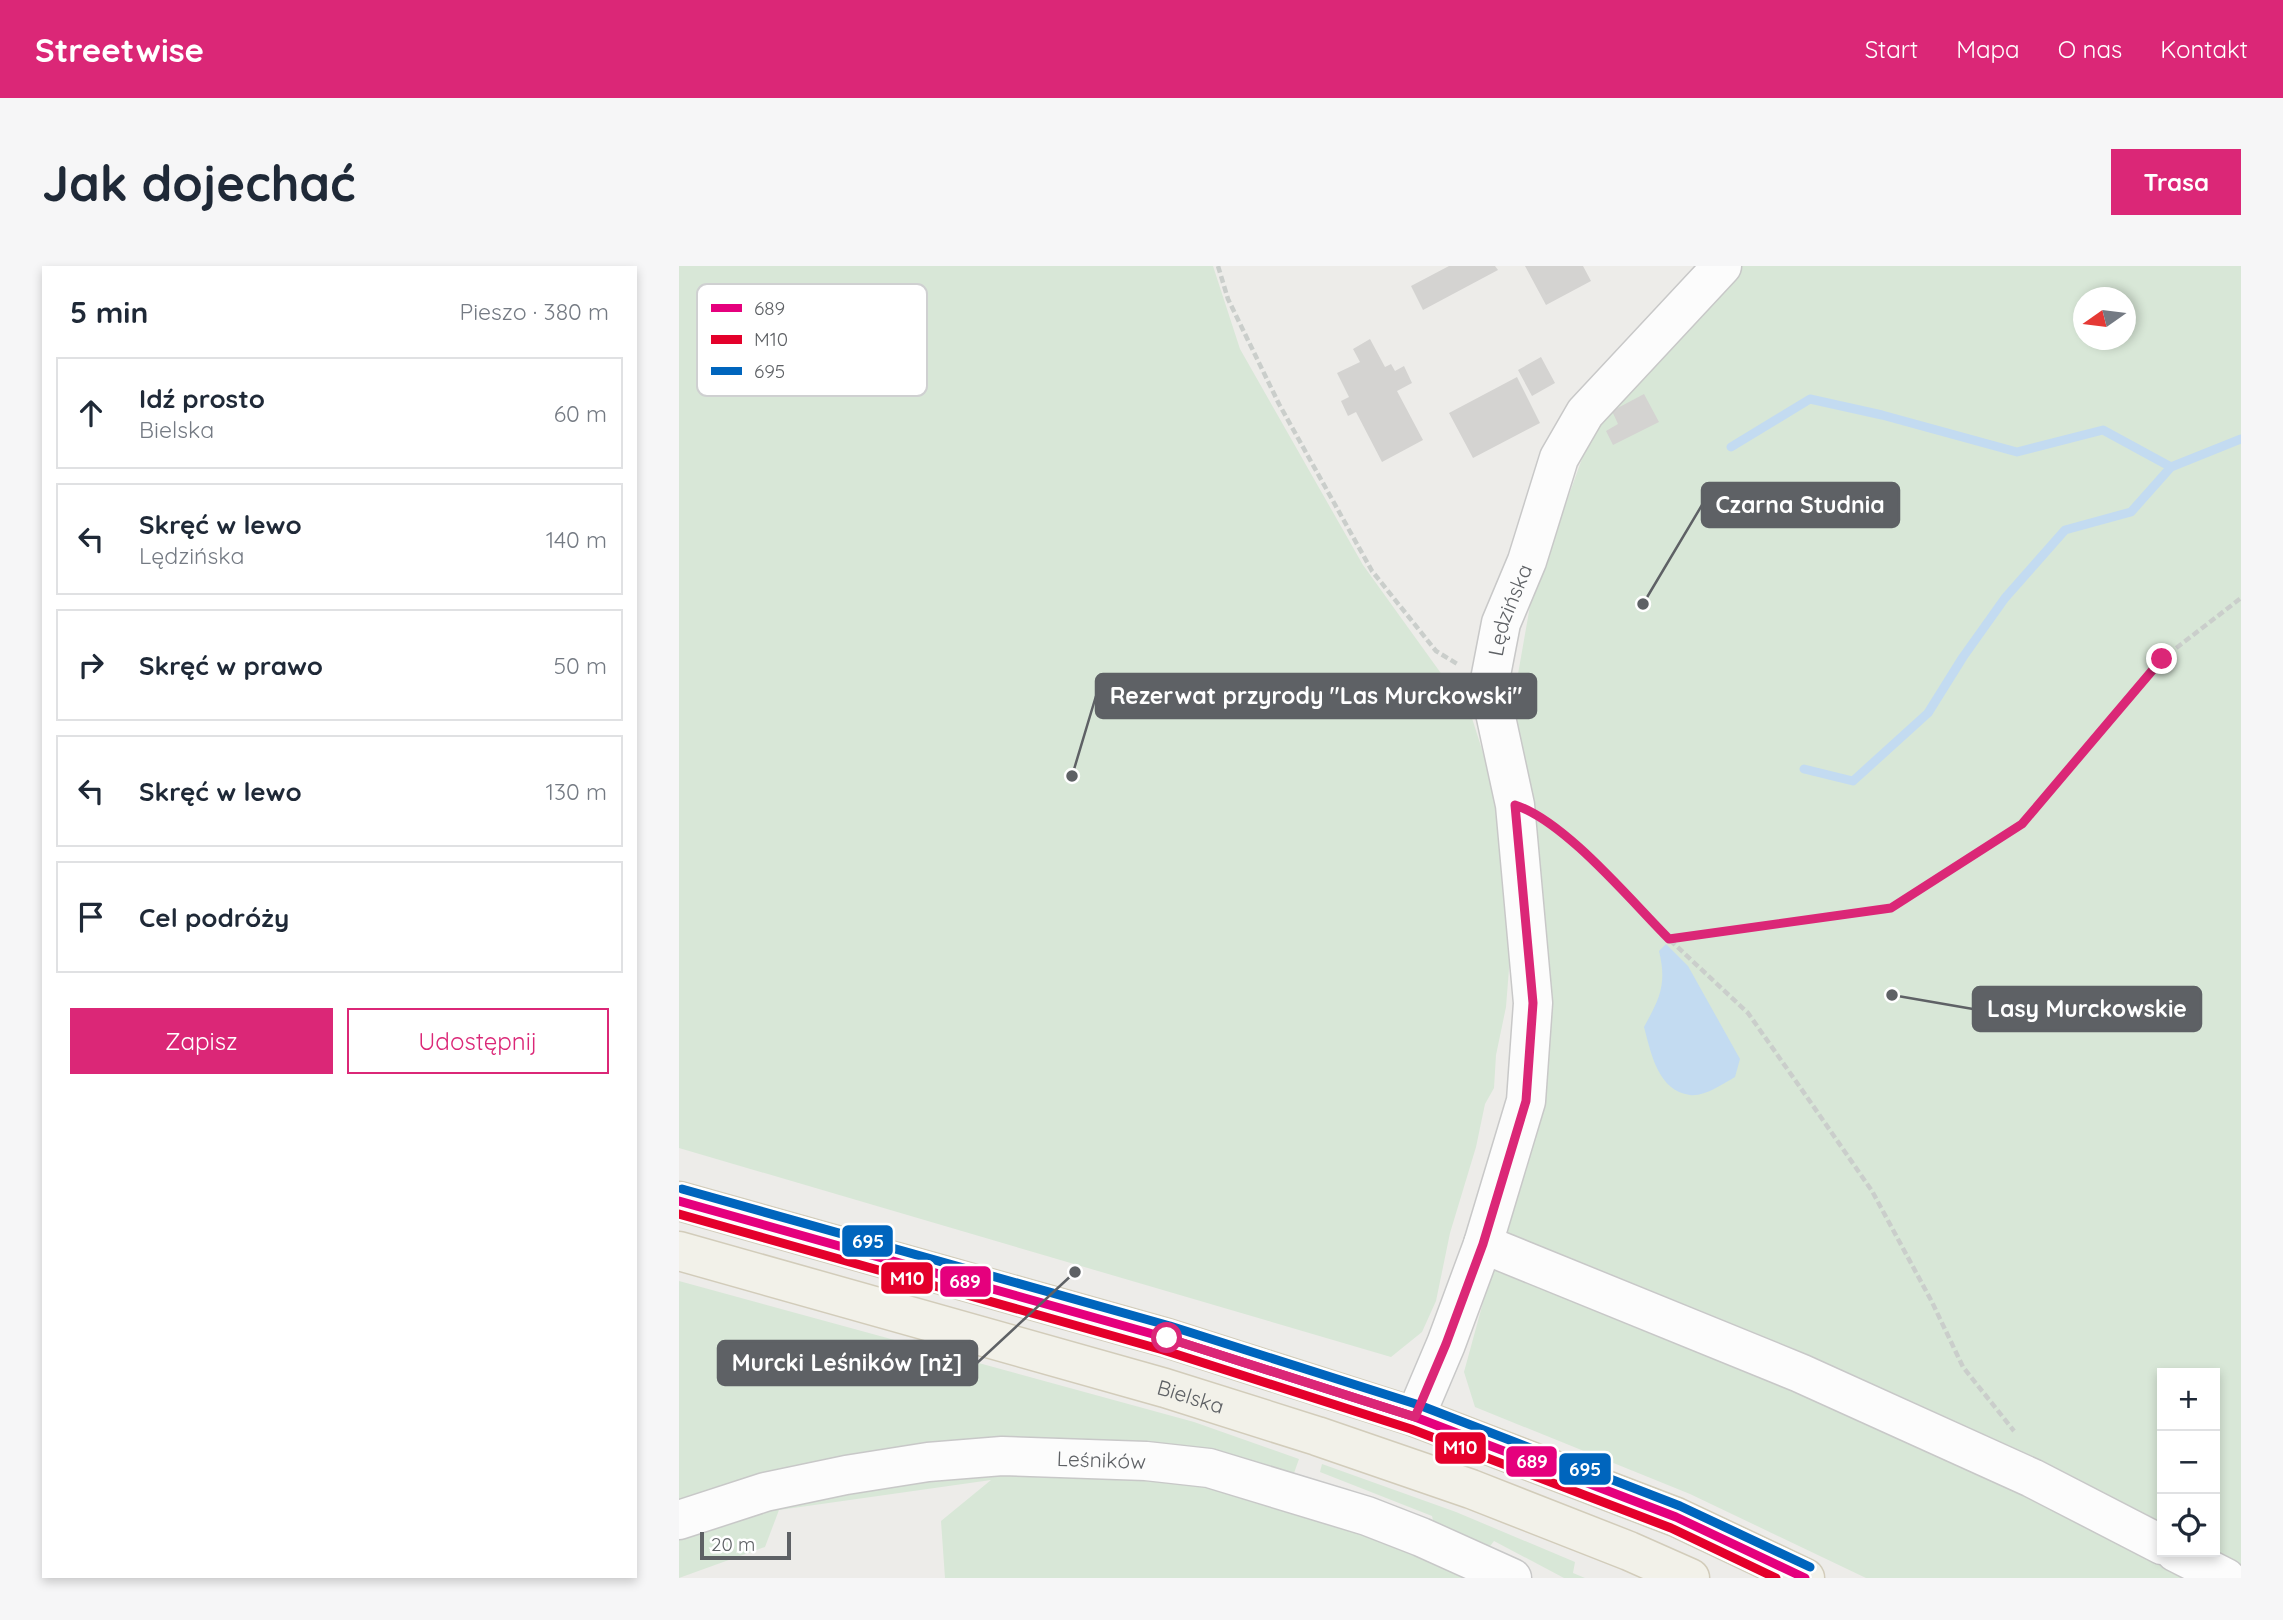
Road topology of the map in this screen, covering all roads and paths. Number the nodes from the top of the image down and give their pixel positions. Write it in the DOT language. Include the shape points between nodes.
graph roads {
  1 [pos="1218,266"];
  2 [pos="1722,266"];
  3 [pos="2241,598"];
  4 [pos="1489,685"];
  5 [pos="1515,805"];
  6 [pos="1669,939"];
  7 [pos="679,1201"];
  8 [pos="1483,1244"];
  9 [pos="679,1251"];
  10 [pos="1415,1417"];
  11 [pos="2032,1478"];
  12 [pos="679,1520"];
  13 [pos="2157,1542"];
  14 [pos="2185,1557"];
  15 [pos="1512,1578"];
  16 [pos="1689,1578"];
  17 [pos="1805,1578"];
  18 [pos="2226,1578"];
  1 -- 4 [label="path" via="1228,299 1279,404 1372,571 1436,650"];
  2 -- 4 [label="street, Lędzińska" via="1585,413 1559,458 1527,561 1501,622"];
  3 -- 6 [label="path" via="2162,659 2022,824 1891,908"];
  4 -- 5 [label="street, Lędzińska"];
  5 -- 6 [label="path" via="1532,810 1588,856"];
  5 -- 8 [label="street, Lędzińska" via="1533,1003 1526,1101"];
  6 -- 11 [label="path" via="1748,1013 1864,1180 1963,1367 2034,1456"];
  7 -- 10 [label="main road" via="1167,1338"];
  8 -- 10 [label="street, Lędzińska"];
  8 -- 11 [label="street" via="1800,1373"];
  9 -- 16 [label="main road, Bielska" via="1165,1388 1317,1436 1471,1489"];
  10 -- 17 [label="main road" via="1676,1517"];
  11 -- 13 [label="street"];
  12 -- 15 [label="street, Leśników" via="765,1492 927,1462 1002,1456 1146,1461 1209,1468 1367,1516"];
  14 -- 18 [label="street"];
}
